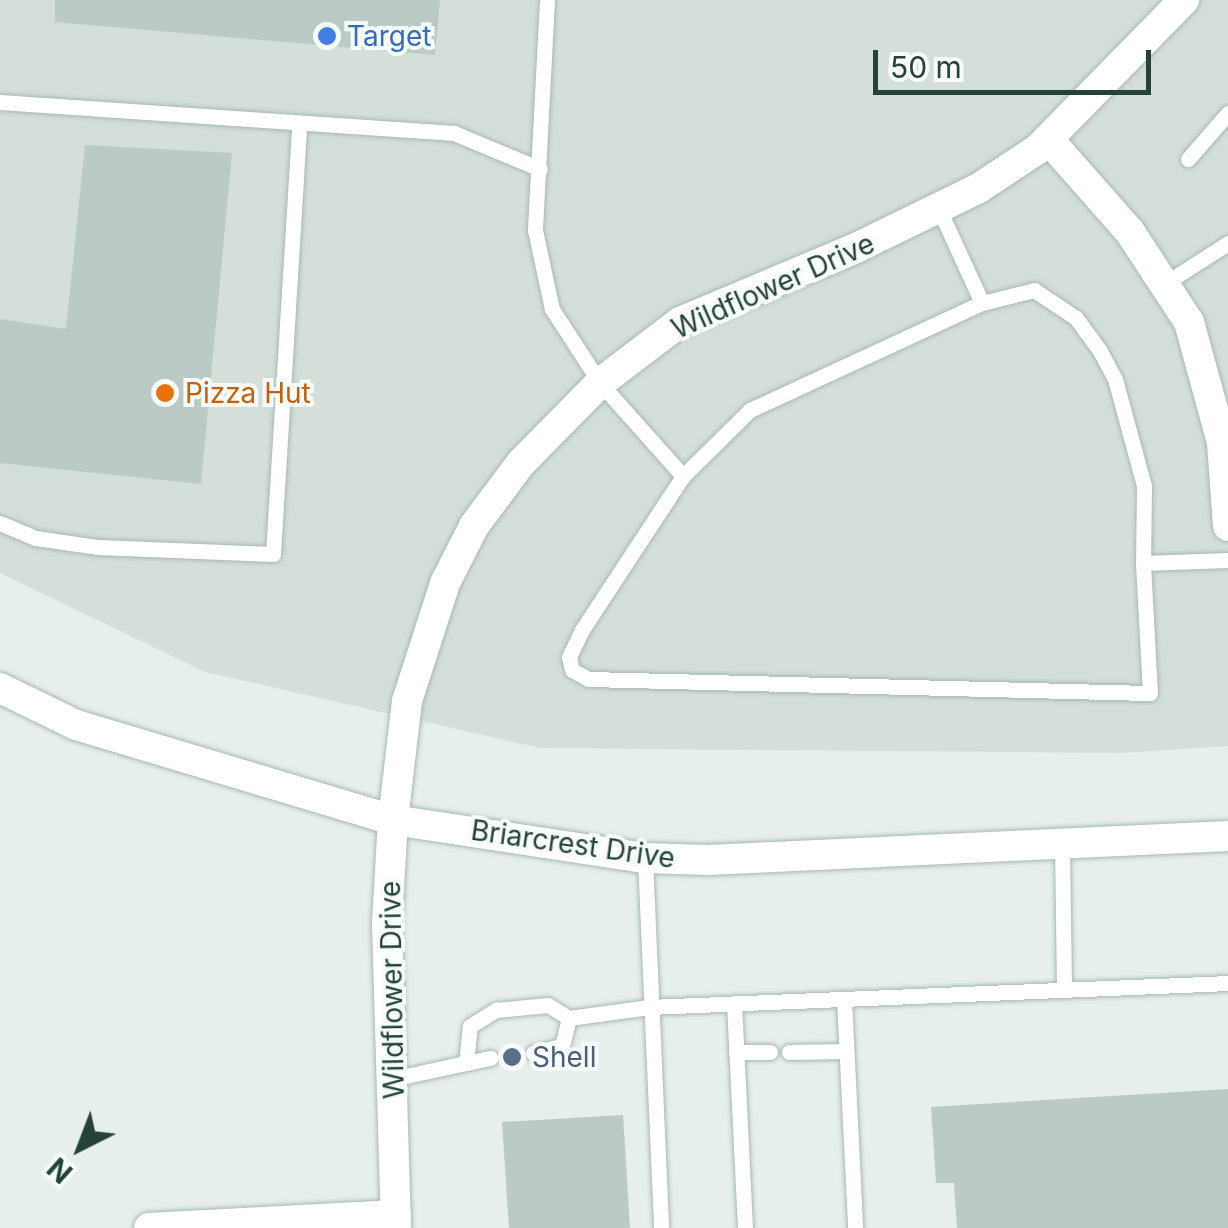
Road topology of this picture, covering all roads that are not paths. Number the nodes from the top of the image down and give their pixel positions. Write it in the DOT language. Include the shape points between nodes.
graph roads {
  1 [pos="546,0"];
  2 [pos="1184,0"];
  3 [pos="0,102"];
  4 [pos="1228,113"];
  5 [pos="299,124"];
  6 [pos="1048,139"];
  7 [pos="1188,159"];
  8 [pos="540,169"];
  9 [pos="939,208"];
  10 [pos="1228,243"];
  11 [pos="1164,284"];
  12 [pos="982,303"];
  13 [pos="600,383"];
  14 [pos="1221,410"];
  15 [pos="684,476"];
  16 [pos="0,523"];
  17 [pos="1228,526"];
  18 [pos="1228,560"];
  19 [pos="1143,563"];
  20 [pos="0,688"];
  21 [pos="393,820"];
  22 [pos="1228,836"];
  23 [pos="1062,844"];
  24 [pos="645,858"];
  25 [pos="1228,983"];
  26 [pos="1064,990"];
  27 [pos="844,999"];
  28 [pos="734,1003"];
  29 [pos="648,1007"];
  30 [pos="569,1018"];
  31 [pos="846,1051"];
  32 [pos="736,1052"];
  33 [pos="770,1052"];
  34 [pos="788,1052"];
  35 [pos="533,1053"];
  36 [pos="490,1058"];
  37 [pos="466,1063"];
  38 [pos="392,1079"];
  39 [pos="396,1222"];
  40 [pos="149,1228"];
  41 [pos="661,1228"];
  42 [pos="745,1228"];
  43 [pos="855,1228"];
  1 -- 8 [label="lane"];
  2 -- 6 [label="street, Wildflower Drive"];
  3 -- 5 [label="lane"];
  4 -- 7 [label="lane"];
  5 -- 8 [label="lane" via="454,133"];
  5 -- 16 [label="lane" via="273,554 98,547 36,538"];
  6 -- 9 [label="street, Wildflower Drive"];
  6 -- 11 [label="street" via="1130,232"];
  8 -- 13 [label="lane" via="536,230 552,309"];
  9 -- 12 [label="lane"];
  9 -- 13 [label="street, Wildflower Drive" via="680,322"];
  10 -- 11 [label="lane"];
  11 -- 14 [label="street" via="1190,322"];
  12 -- 15 [label="lane" via="750,410"];
  12 -- 19 [label="lane" via="1034,290 1076,318 1100,351 1115,379 1144,486"];
  13 -- 15 [label="lane"];
  13 -- 21 [label="street, Wildflower Drive" via="521,463 474,526 445,584 407,701"];
  14 -- 17 [label="street"];
  15 -- 19 [label="lane" via="569,657 572,670 588,679 1150,693"];
  18 -- 19 [label="lane"];
  20 -- 21 [label="street, Briarcrest Drive" via="76,726"];
  21 -- 24 [label="street, Briarcrest Drive"];
  21 -- 38 [label="street, Wildflower Drive" via="387,923"];
  22 -- 23 [label="street, Briarcrest Drive"];
  23 -- 24 [label="street, Briarcrest Drive"];
  23 -- 26 [label="lane"];
  24 -- 29 [label="lane"];
  25 -- 26 [label="lane"];
  26 -- 27 [label="lane"];
  27 -- 28 [label="lane"];
  27 -- 31 [label="lane"];
  28 -- 29 [label="lane"];
  28 -- 32 [label="lane"];
  29 -- 30 [label="lane"];
  29 -- 41 [label="lane"];
  30 -- 35 [label="lane" via="562,1046"];
  30 -- 37 [label="lane" via="548,1005 481,1015 470,1026"];
  31 -- 34 [label="lane"];
  31 -- 43 [label="lane"];
  32 -- 33 [label="lane"];
  32 -- 42 [label="lane"];
  36 -- 37 [label="lane"];
  37 -- 38 [label="lane"];
  38 -- 39 [label="street, Wildflower Drive"];
  39 -- 40 [label="street"];
}
